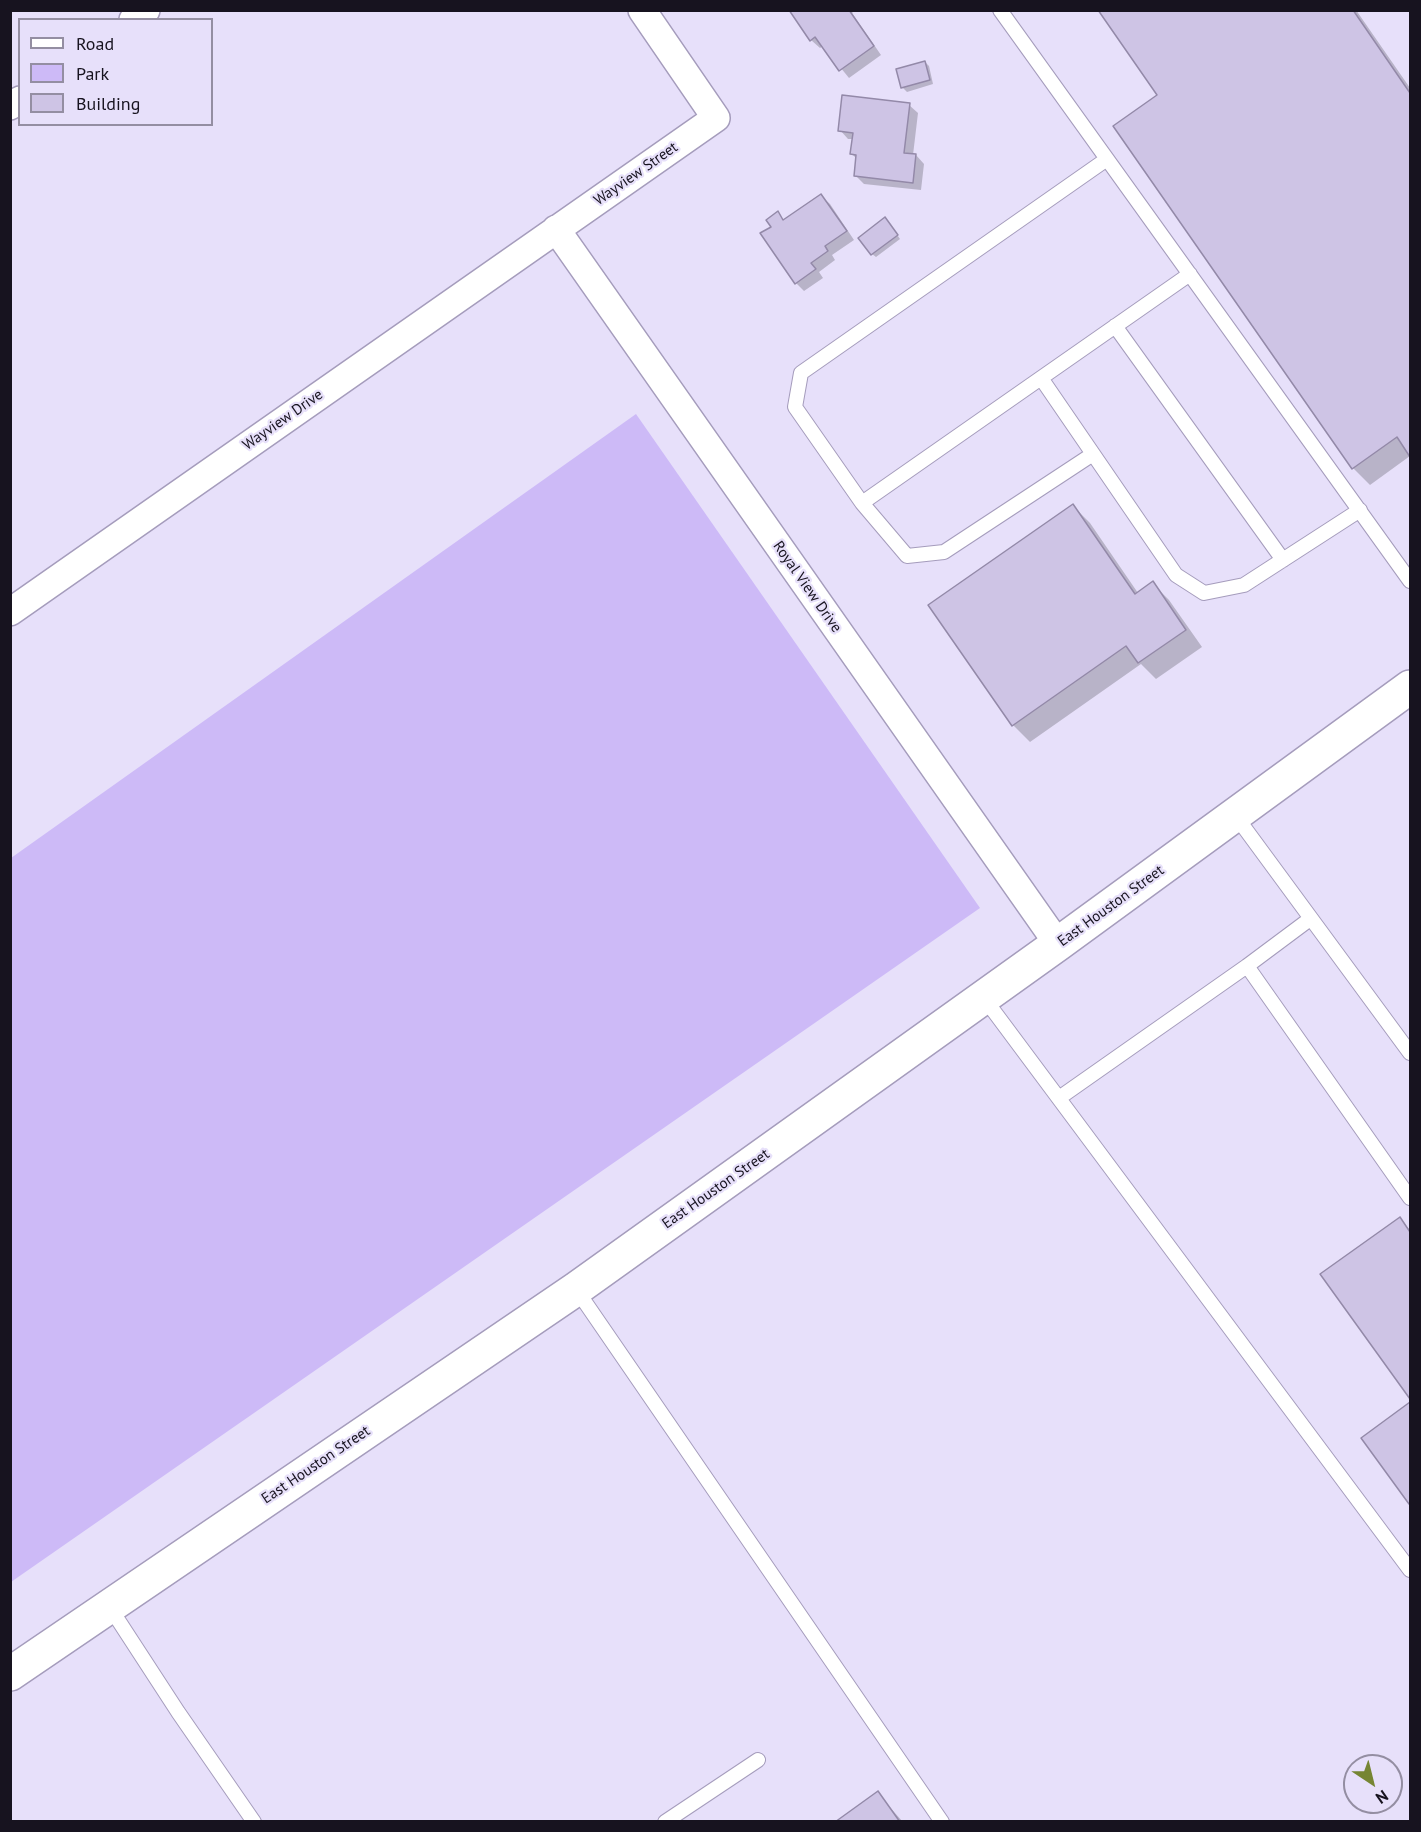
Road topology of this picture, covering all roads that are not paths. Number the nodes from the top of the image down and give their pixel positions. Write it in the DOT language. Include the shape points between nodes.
graph roads {
  1 [pos="642,10"];
  2 [pos="1000,10"];
  3 [pos="1107,159"];
  4 [pos="556,229"];
  5 [pos="1190,274"];
  6 [pos="1114,326"];
  7 [pos="1041,378"];
  8 [pos="1093,454"];
  9 [pos="862,503"];
  10 [pos="1360,510"];
  11 [pos="1283,560"];
  12 [pos="1410,580"];
  13 [pos="10,612"];
  14 [pos="1410,687"];
  15 [pos="1235,815"];
  16 [pos="1310,919"];
  17 [pos="1058,944"];
  18 [pos="1247,966"];
  19 [pos="984,998"];
  20 [pos="1410,1053"];
  21 [pos="1059,1098"];
  22 [pos="1410,1198"];
  23 [pos="576,1289"];
  24 [pos="1410,1570"];
  25 [pos="109,1606"];
  26 [pos="10,1674"];
  27 [pos="758,1760"];
  28 [pos="255,1821"];
  29 [pos="665,1821"];
  30 [pos="942,1821"];
  1 -- 4 [label="street, Wayview Street" via="716,118"];
  2 -- 3 [label="lane"];
  3 -- 5 [label="lane"];
  3 -- 9 [label="lane" via="801,373 795,407"];
  4 -- 13 [label="street, Wayview Drive"];
  4 -- 17 [label="street, Royal View Drive"];
  5 -- 6 [label="lane"];
  5 -- 10 [label="lane"];
  6 -- 7 [label="lane"];
  6 -- 11 [label="lane"];
  7 -- 8 [label="lane"];
  7 -- 9 [label="lane"];
  8 -- 9 [label="lane" via="944,552 906,556"];
  8 -- 11 [label="lane" via="1176,575 1204,593 1244,585"];
  10 -- 11 [label="lane"];
  10 -- 12 [label="lane"];
  14 -- 15 [label="main road, East Houston Street"];
  15 -- 16 [label="lane"];
  15 -- 17 [label="main road, East Houston Street"];
  16 -- 18 [label="lane"];
  16 -- 20 [label="lane"];
  17 -- 19 [label="main road, East Houston Street"];
  18 -- 21 [label="lane"];
  18 -- 22 [label="lane"];
  19 -- 21 [label="lane"];
  19 -- 23 [label="main road, East Houston Street"];
  21 -- 24 [label="lane"];
  23 -- 25 [label="main road, East Houston Street"];
  23 -- 30 [label="lane"];
  25 -- 26 [label="main road, East Houston Street"];
  25 -- 28 [label="lane" via="178,1713"];
  27 -- 29 [label="lane"];
}
